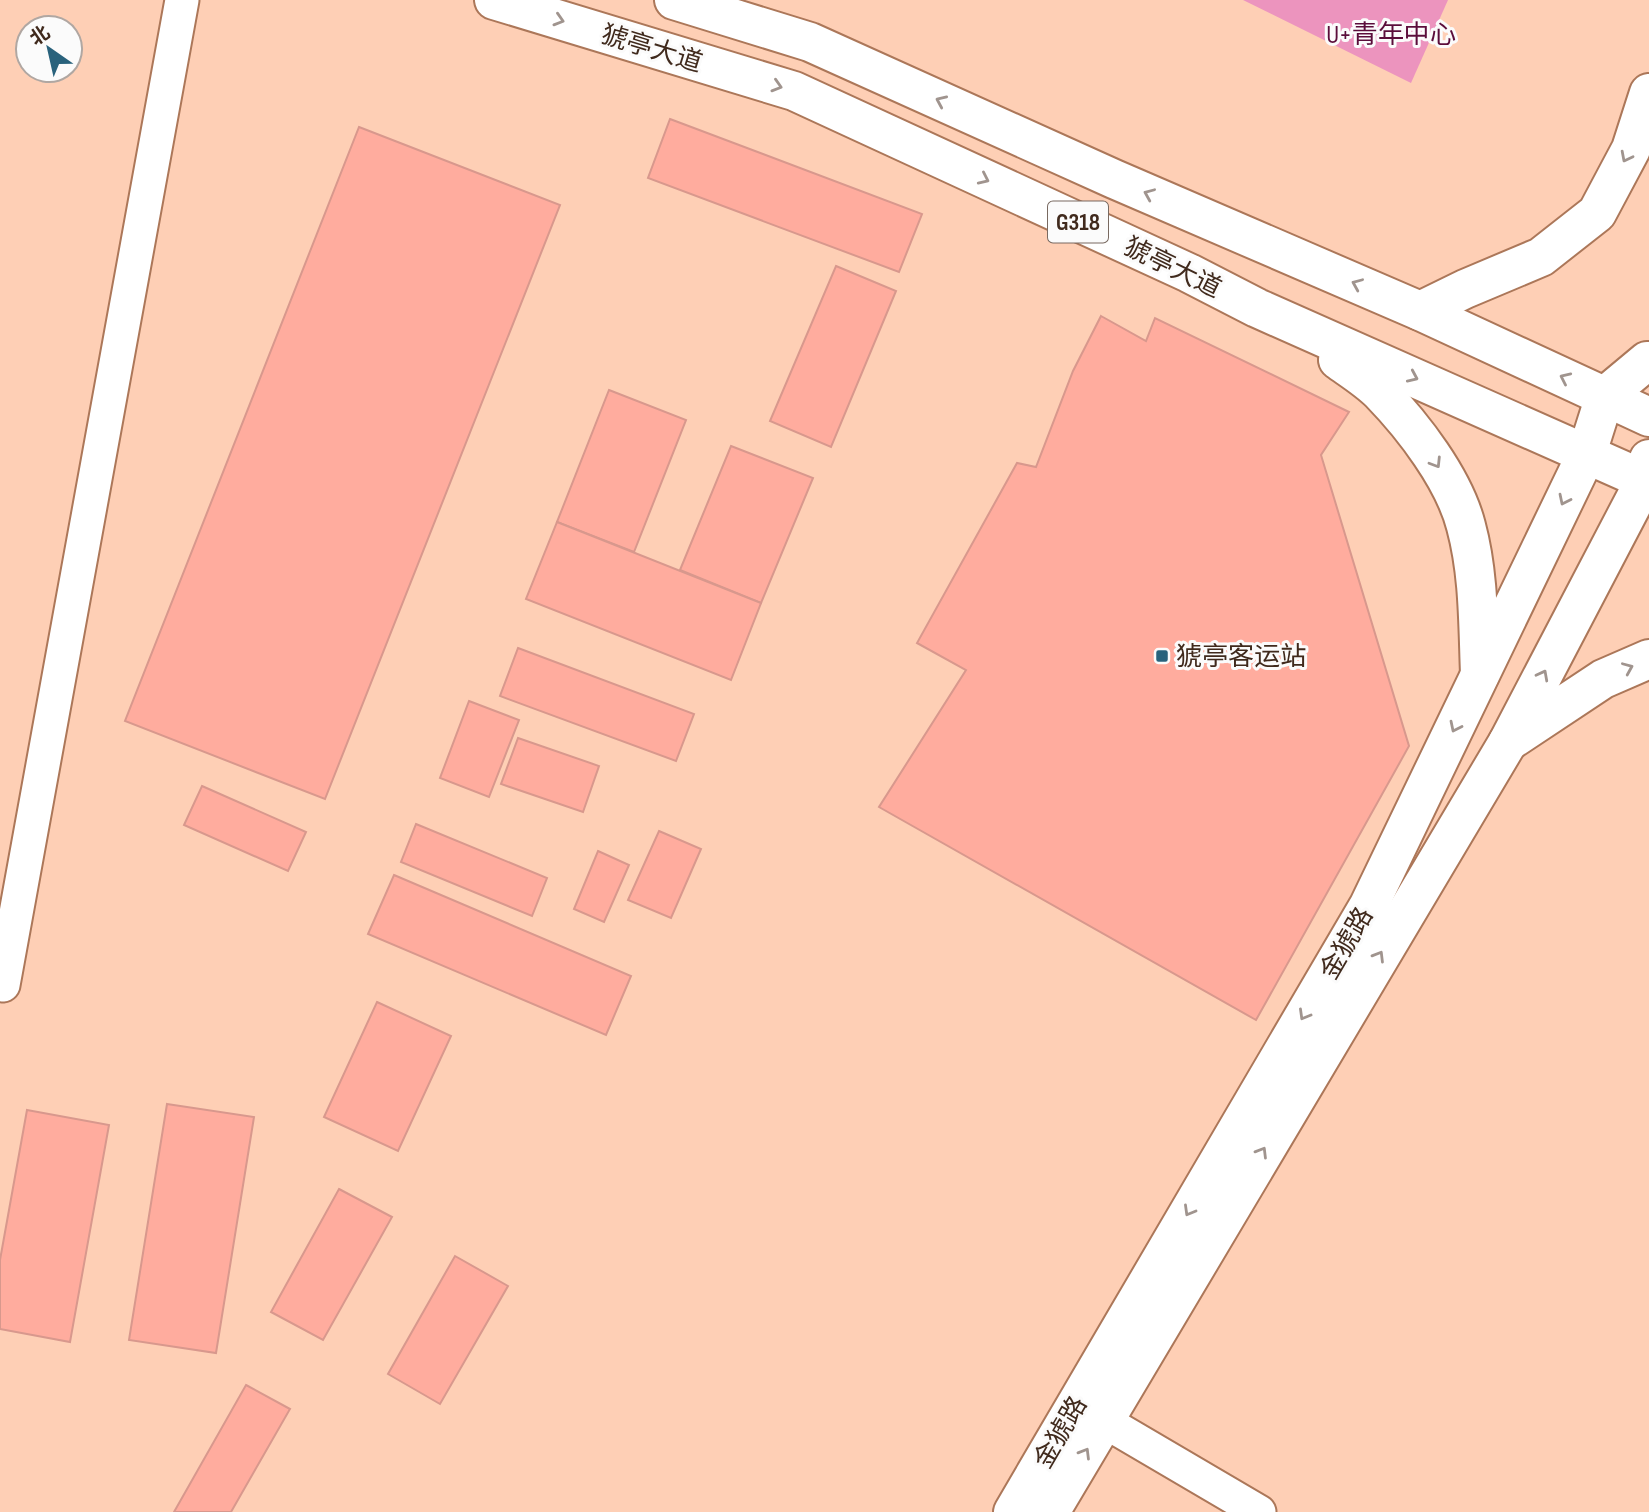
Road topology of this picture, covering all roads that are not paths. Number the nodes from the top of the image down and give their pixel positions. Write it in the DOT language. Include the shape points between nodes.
graph roads {
  1 [pos="182,0"];
  2 [pos="494,0"];
  3 [pos="674,0"];
  4 [pos="1649,93"];
  5 [pos="1256,308"];
  6 [pos="1419,311"];
  7 [pos="1648,359"];
  8 [pos="1605,396"];
  9 [pos="1649,416"];
  10 [pos="1587,453"];
  11 [pos="1648,473"];
  12 [pos="1649,659"];
  13 [pos="1480,674"];
  14 [pos="1507,741"];
  15 [pos="0,984"];
  16 [pos="1104,1421"];
  17 [pos="1013,1512"];
  18 [pos="1050,1512"];
  19 [pos="1259,1512"];
  1 -- 15 [label="street"];
  2 -- 5 [label="main road, 猇亭大道 / G318, one-way" via="794,91 1177,267"];
  6 -- 3 [label="main road, 猇亭大道 / G318, one-way" via="810,42"];
  4 -- 6 [label="main road, one-way" via="1631,149 1597,213 1541,257"];
  5 -- 10 [label="main road, 猇亭大道 / G318, one-way"];
  5 -- 13 [label="main road, one-way" via="1324,349 1379,390 1419,437 1446,479 1466,523 1476,575"];
  8 -- 6 [label="main road, 猇亭大道 / G318, one-way"];
  7 -- 8 [label="main road"];
  8 -- 9 [label="main road, 猇亭大道 / G318"];
  8 -- 10 [label="main road, 金猇路"];
  10 -- 11 [label="main road, 猇亭大道 / G318"];
  10 -- 13 [label="main road, 金猇路, one-way"];
  14 -- 11 [label="main road, 金猇路, one-way"];
  14 -- 12 [label="main road, one-way" via="1603,679"];
  13 -- 17 [label="main road, 金猇路, one-way" via="1369,905"];
  16 -- 14 [label="main road, 金猇路, one-way"];
  18 -- 16 [label="main road, 金猇路, one-way"];
  16 -- 19 [label="street"];
}
